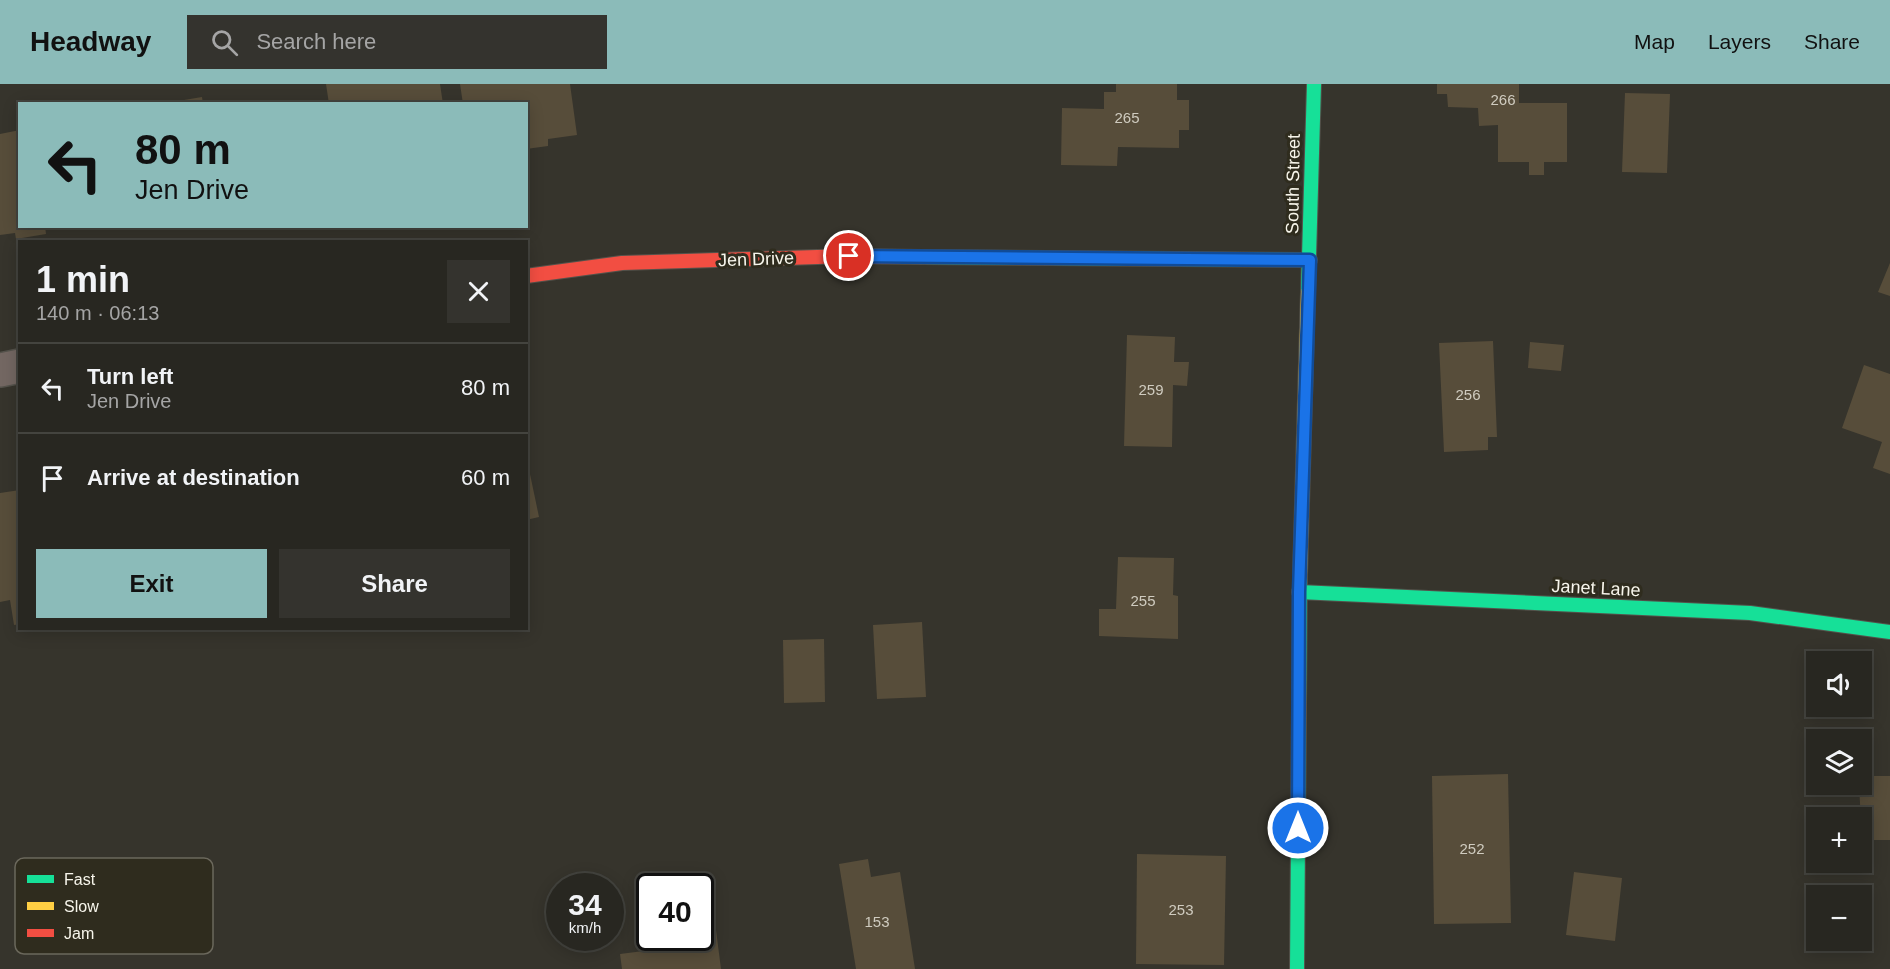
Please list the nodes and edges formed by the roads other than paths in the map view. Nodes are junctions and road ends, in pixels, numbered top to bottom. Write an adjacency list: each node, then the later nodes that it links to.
1 (1314, 84): 2 (street, South Street)
2 (1310, 260): 3 (street, Jen Drive); 6 (street, South Street)
3 (528, 276)
4 (18, 366): 5 (street)
5 (0, 370)
6 (1299, 592): 7 (street, Janet Lane); 8 (street, South Street)
7 (1890, 632)
8 (1297, 969)

